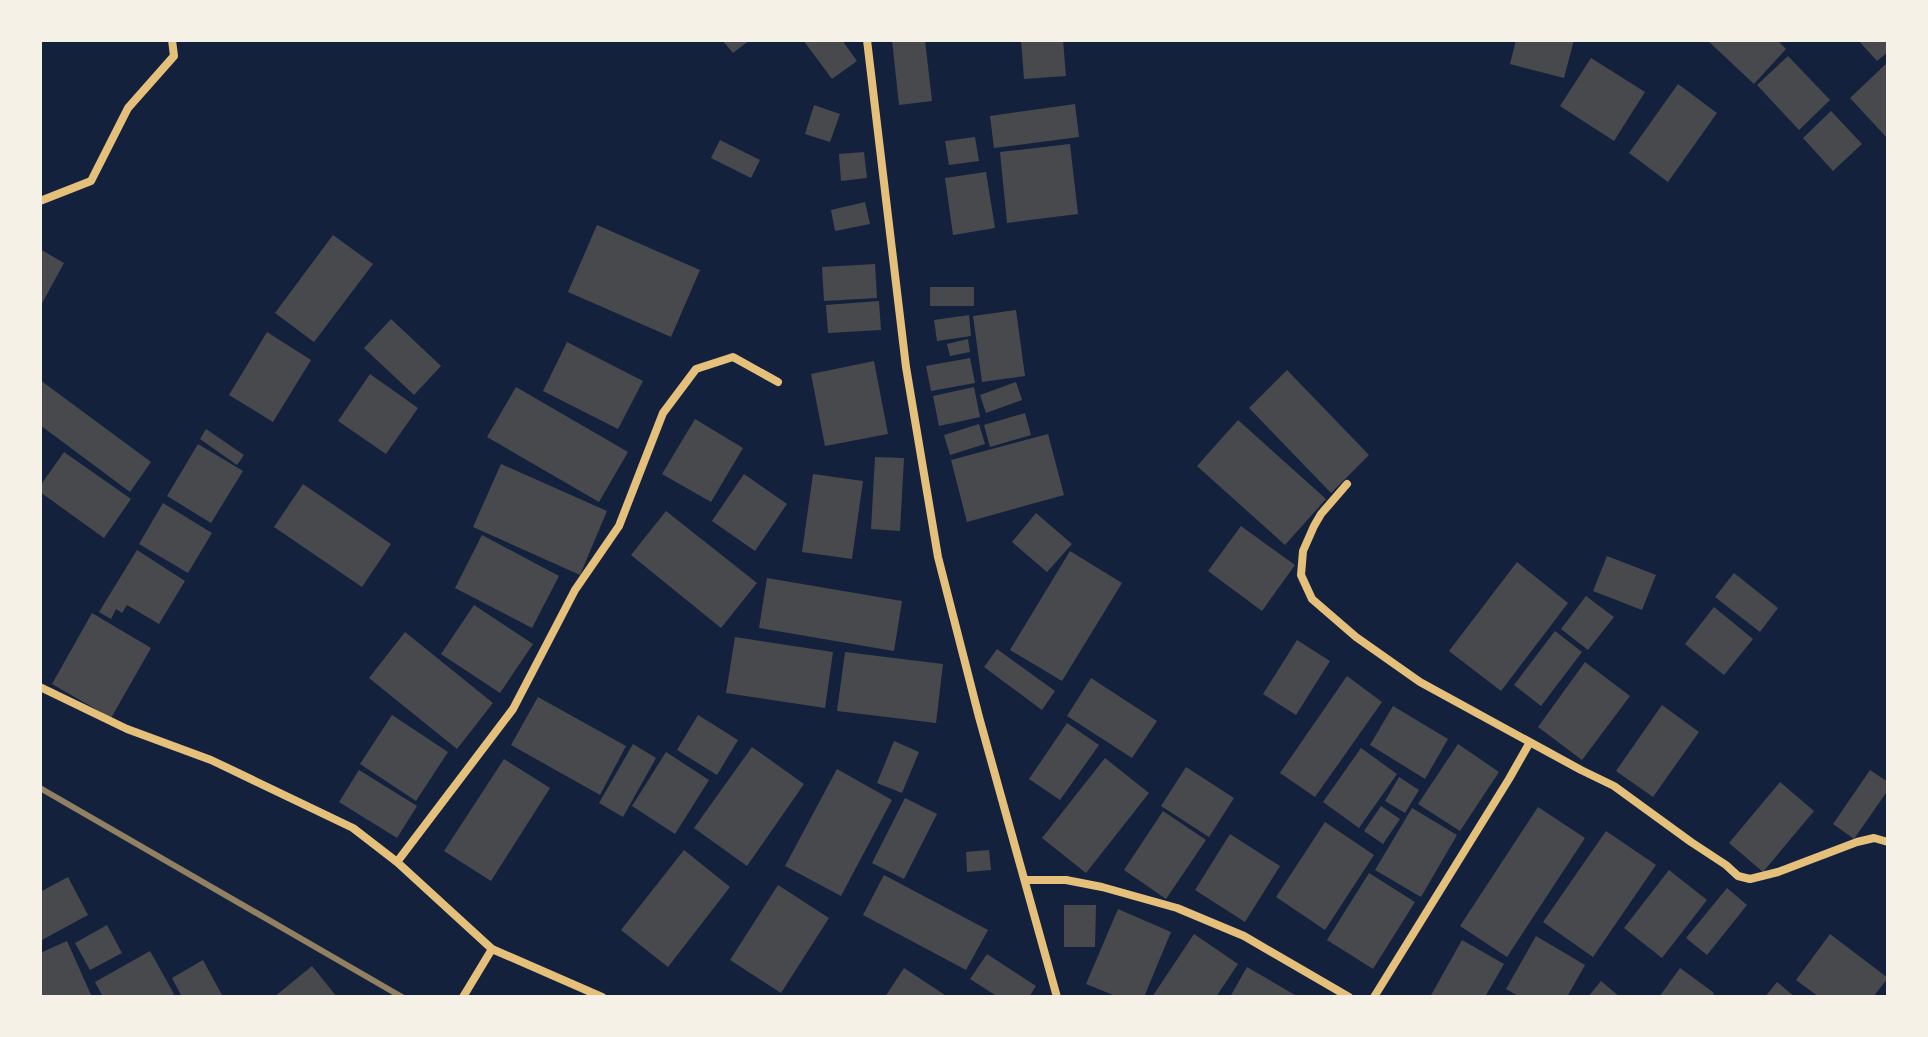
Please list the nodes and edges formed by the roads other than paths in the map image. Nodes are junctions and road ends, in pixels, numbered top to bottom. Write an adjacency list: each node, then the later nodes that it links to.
1 (172, 40): 3 (street)
2 (867, 40): 10 (street)
3 (40, 201)
4 (778, 382): 9 (street)
5 (1347, 484): 7 (street)
6 (40, 687): 9 (street)
7 (1530, 742): 8 (street); 16 (street)
8 (1888, 842)
9 (397, 862): 11 (street)
10 (1025, 880): 14 (street); 15 (street)
11 (492, 949): 12 (street); 13 (street)
12 (463, 997)
13 (602, 997)
14 (1057, 997)
15 (1349, 997)
16 (1374, 997)

